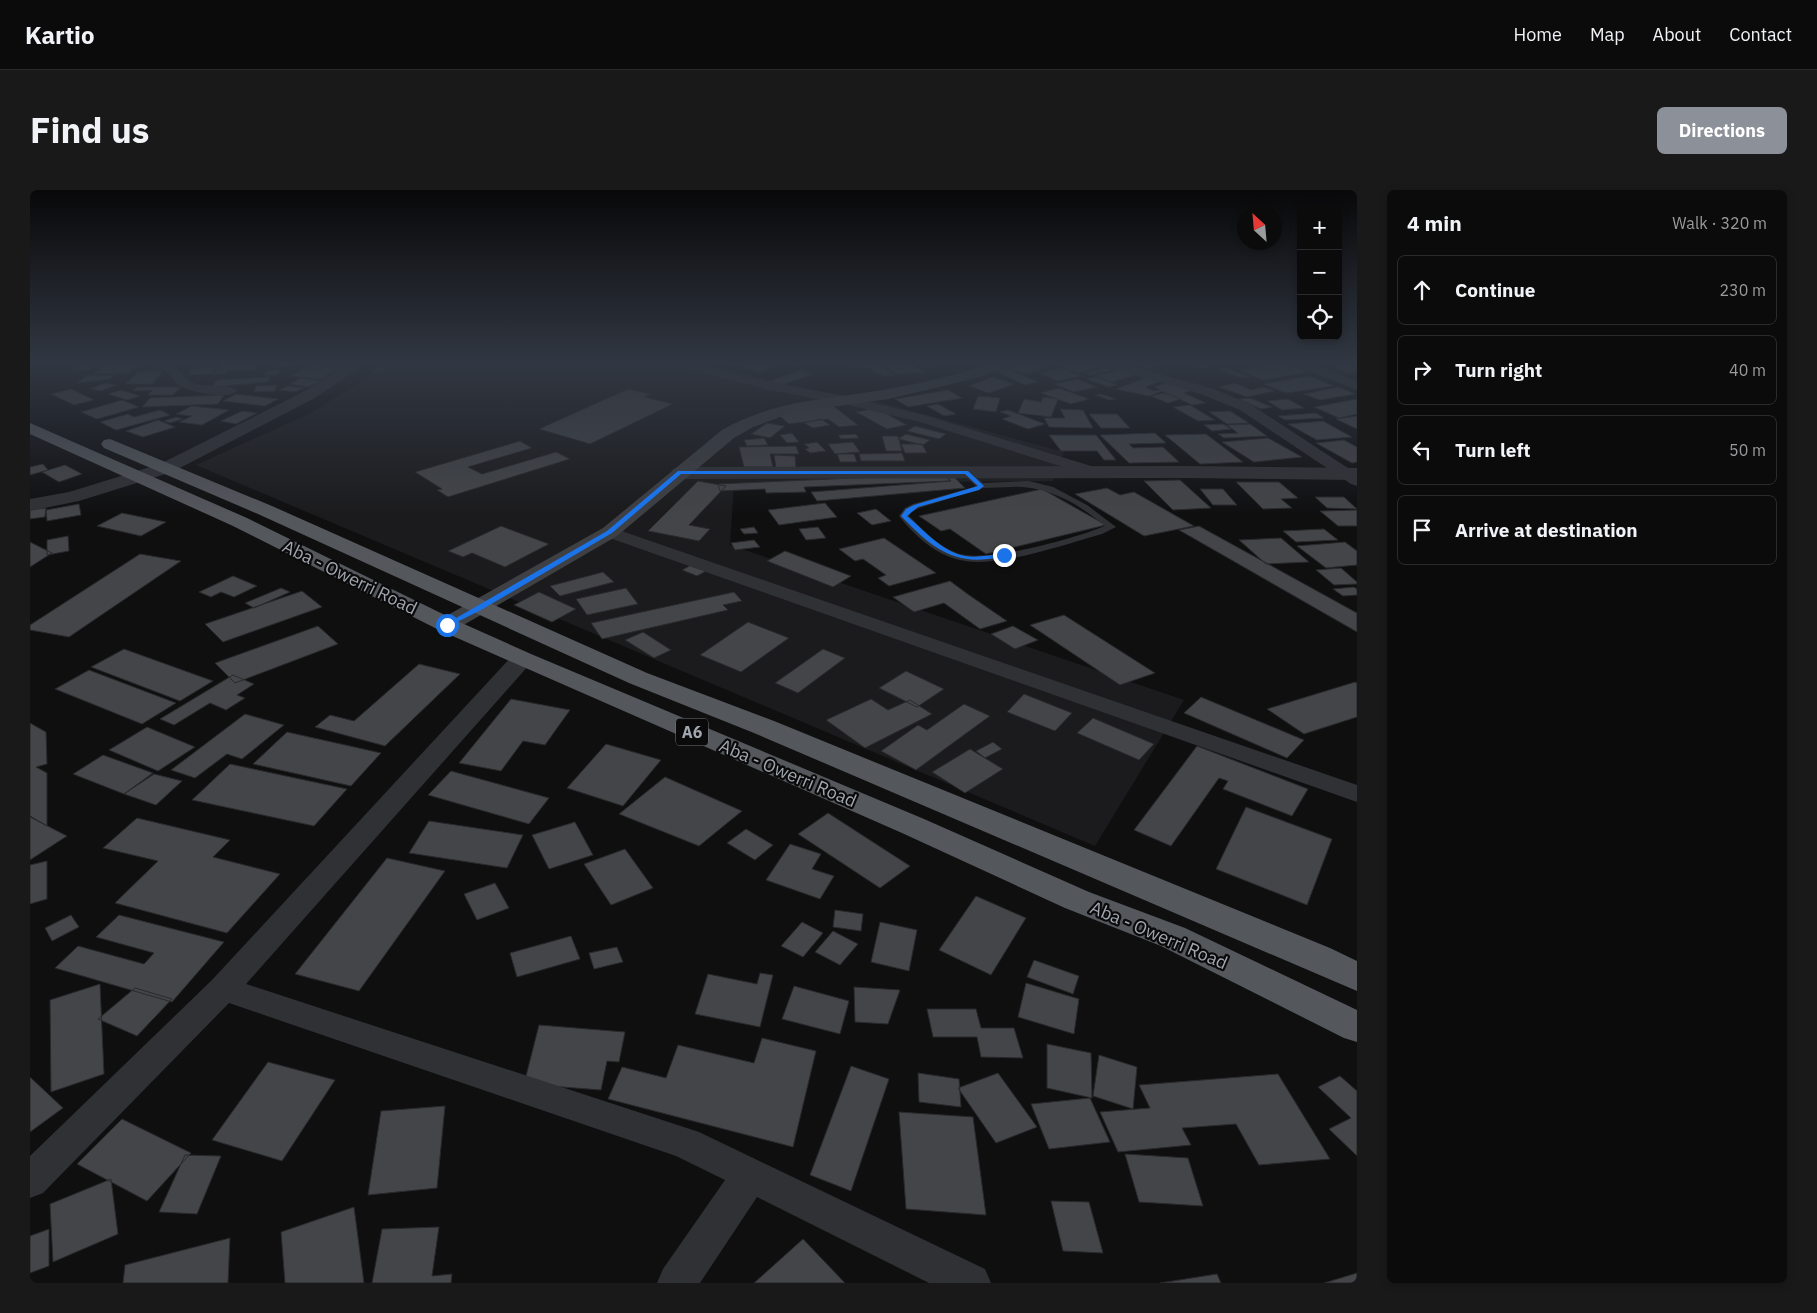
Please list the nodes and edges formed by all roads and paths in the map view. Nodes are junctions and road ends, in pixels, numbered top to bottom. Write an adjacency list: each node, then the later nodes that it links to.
1 (39, 413): 7 (highway, Aba - Owerri Road / A6)
2 (273, 413): 7 (street)
3 (776, 413): 8 (main road)
4 (896, 413): 10 (street)
5 (1254, 413): 12 (street)
6 (30, 428): 11 (highway, Aba - Owerri Road / A6)
7 (166, 468): 11 (street); 16 (highway, Aba - Owerri Road / A6)
8 (680, 473): 9 (street); 15 (main road)
9 (966, 473): 10 (street); 13 (lane)
10 (1098, 473): 12 (street)
11 (139, 477): 14 (street); 17 (highway, Aba - Owerri Road / A6)
12 (1354, 477)
13 (981, 486): 13 (lane)
14 (30, 505)
15 (610, 532): 16 (main road); 19 (street)
16 (479, 608): 17 (main road); 20 (highway, Aba - Owerri Road / A6)
17 (447, 625): 18 (highway, Aba - Owerri Road / A6)
18 (522, 659): 21 (highway, Aba - Owerri Road / A6); 23 (street)
19 (1357, 794)
20 (1092, 864): 21 (highway); 22 (highway, Aba - Owerri Road / A6)
21 (1077, 900): 24 (highway, Aba - Owerri Road / A6)
22 (1357, 977)
23 (223, 989): 25 (street); 26 (street)
24 (1357, 1027)
25 (751, 1174): 27 (street); 28 (street)
26 (30, 1181)
27 (677, 1283)
28 (971, 1283)

